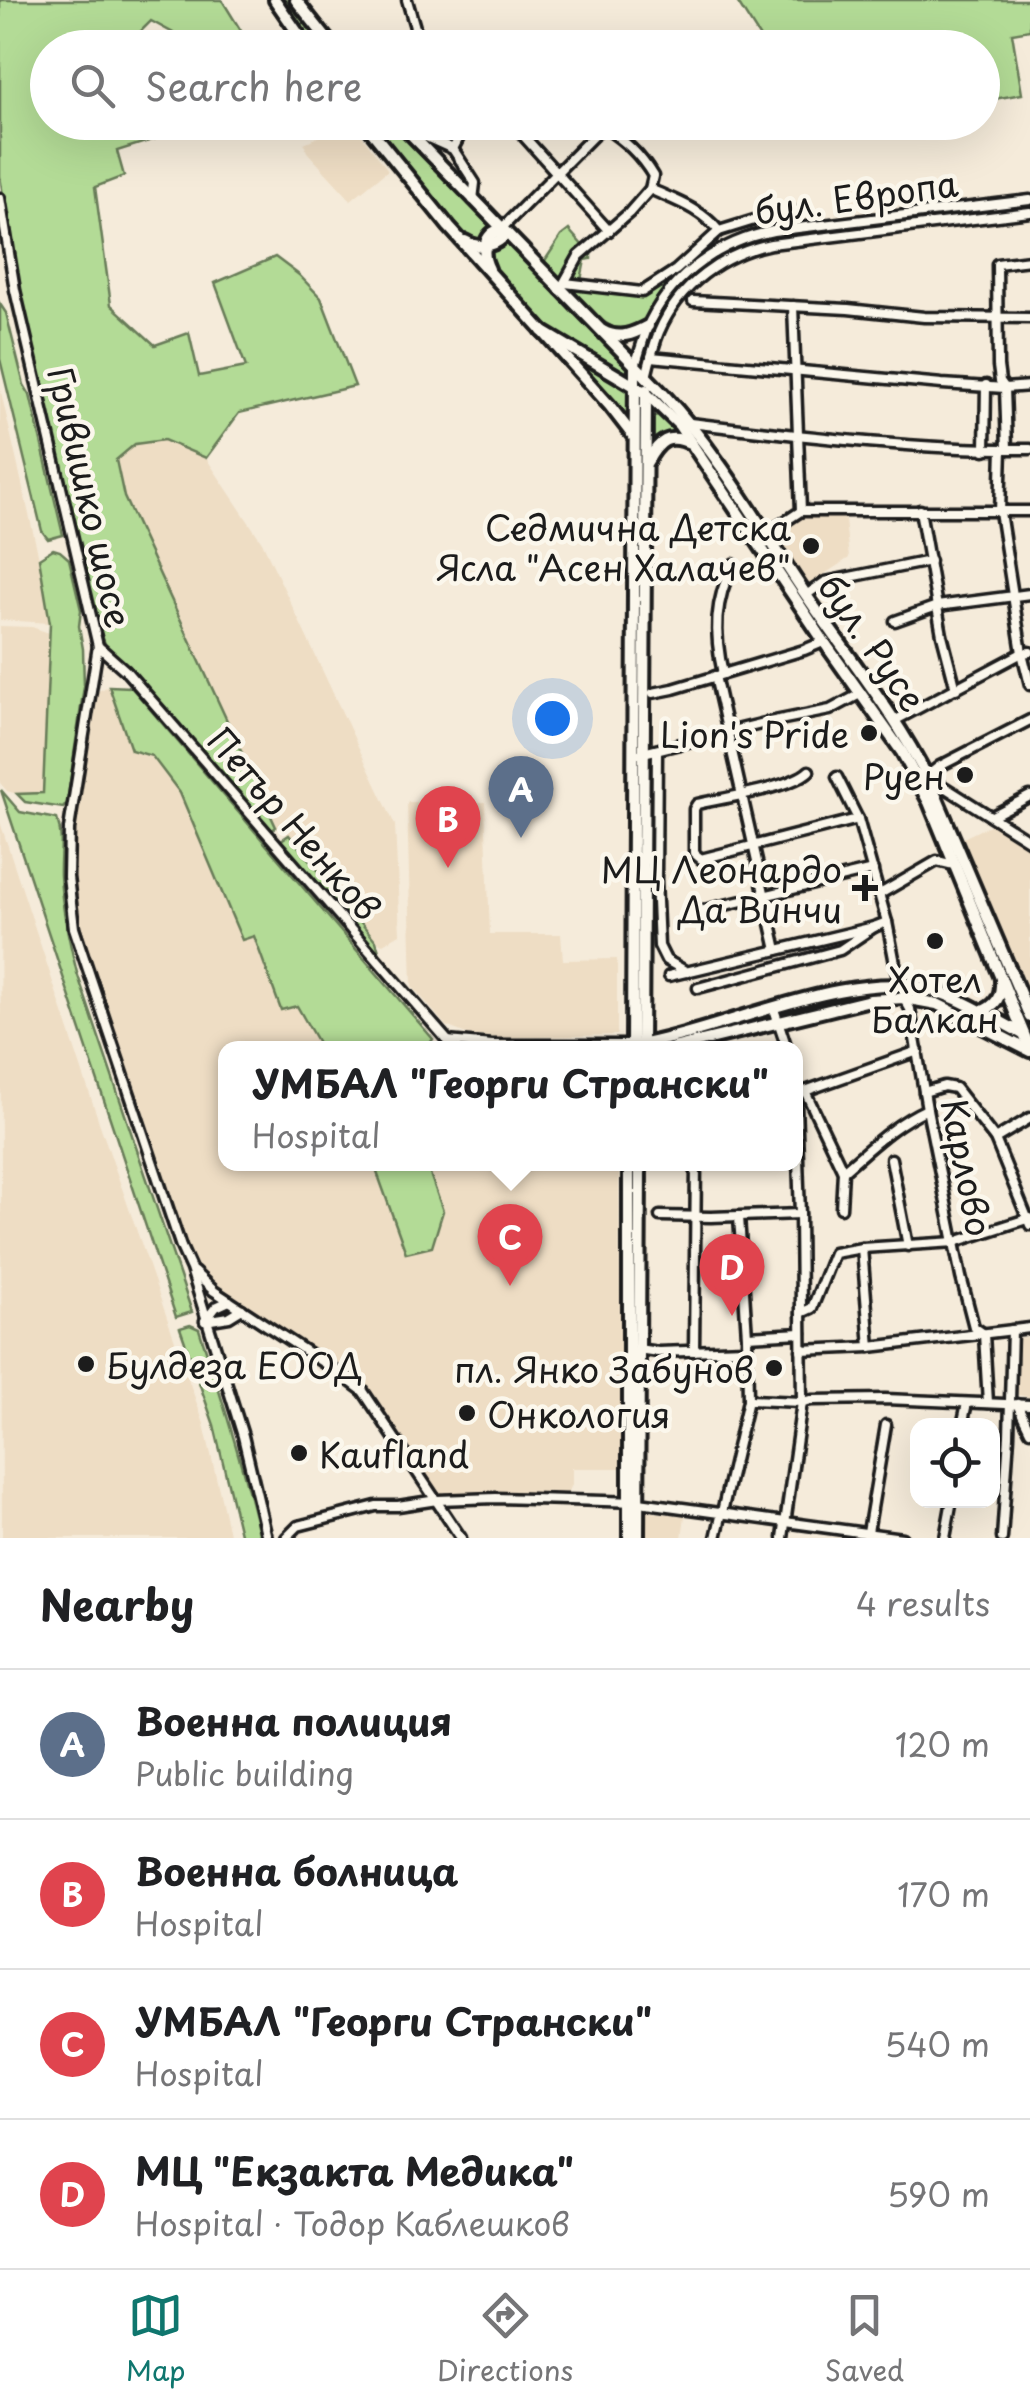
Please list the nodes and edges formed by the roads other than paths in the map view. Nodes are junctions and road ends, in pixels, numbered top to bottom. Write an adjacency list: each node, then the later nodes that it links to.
1 (275, 0): 4 (main road)
2 (296, 0): 5 (main road)
3 (407, 0): 6 (street)
4 (296, 30)
5 (320, 30)
6 (416, 30)
7 (379, 140): 22 (main road, бул. Русе)
8 (416, 140): 18 (main road, бул. Русе)
9 (433, 140): 14 (street)
10 (457, 140): 14 (street)
11 (528, 140): 15 (street)
12 (590, 140): 15 (street)
13 (624, 140): 16 (street)
14 (453, 149): 18 (street)
15 (557, 172): 23 (street); 24 (street)
16 (650, 189): 24 (street); 25 (street)
17 (0, 198): 67 (street, Гривишко шосе)
18 (473, 200): 23 (main road, бул. Русе)
19 (1030, 200): 34 (street, бул. Европа)
20 (790, 209): 25 (street)
21 (1030, 212): 37 (street, бул. Европа)
22 (449, 227): 26 (main road); 28 (main road, бул. Русе)
23 (500, 229): 26 (main road); 29 (main road, бул. Русе)
24 (610, 230): 29 (street)
25 (719, 231): 29 (street)
26 (485, 246): 28 (main road)
27 (1030, 260): 32 (street)
28 (498, 284): 36 (main road, бул. Русе)
29 (562, 287): 35 (main road, бул. Русе)
30 (693, 300): 31 (street)
31 (793, 306): 32 (street); 39 (street)
32 (998, 318): 33 (street); 44 (street)
33 (1030, 318)
34 (648, 326): 35 (main road); 38 (street, бул. Европа)
35 (597, 328): 38 (main road, бул. Русе)
36 (542, 331): 41 (main road, бул. Русе); 48 (main road, бул. Русе)
37 (651, 357): 39 (street); 40 (street, бул. Европа)
38 (635, 366): 40 (main road, бул. Русе); 41 (main road)
39 (797, 372): 42 (street); 47 (street)
40 (646, 377): 45 (main road); 46 (main road, бул. Русе)
41 (634, 385): 45 (main road, бул. Русе); 48 (main road)
42 (986, 385): 44 (street); 52 (street)
43 (1030, 386): 44 (street)
44 (1006, 388): 50 (street)
45 (646, 393): 49 (main road, бул. Русе); 53 (main road)
46 (690, 422): 47 (street); 58 (main road, бул. Русе)
47 (796, 436): 52 (street); 54 (street)
48 (634, 437): 78 (main road)
49 (692, 444): 53 (main road); 66 (main road, бул. Русе)
50 (1004, 449): 51 (street); 52 (street); 57 (street)
51 (1030, 449)
52 (985, 450)
53 (646, 463): 78 (main road)
54 (801, 510): 55 (street); 58 (street)
55 (920, 510): 57 (street); 59 (street)
56 (1030, 511): 57 (street)
57 (1000, 512): 63 (street)
58 (766, 534): 62 (main road, бул. Русе)
59 (930, 561): 62 (street); 64 (street)
60 (732, 564): 69 (street)
61 (1030, 594): 63 (street)
62 (806, 595): 75 (main road, бул. Русе)
63 (1014, 595): 64 (street); 68 (street)
64 (937, 606): 65 (street); 71 (street)
65 (896, 621)
66 (823, 642): 69 (street); 73 (main road, бул. Русе)
67 (98, 646): 111 (street, Петър Ненков); 140 (street, Гривишко шосе)
68 (1026, 653): 70 (street); 71 (street)
69 (719, 675): 72 (street); 76 (street)
70 (1030, 686)
71 (956, 689): 75 (street)
72 (653, 693)
73 (860, 694): 76 (street); 85 (main road, бул. Русе)
74 (1030, 720): 80 (street)
75 (894, 721): 80 (main road, бул. Русе)
76 (728, 734): 77 (street); 83 (street)
77 (657, 750): 78 (street); 86 (street)
78 (638, 754): 89 (main road); 112 (main road)
79 (810, 771): 83 (street)
80 (927, 776): 82 (street); 85 (main road, бул. Русе)
81 (836, 777): 88 (street)
82 (952, 792): 85 (street); 87 (street)
83 (742, 796): 91 (street); 91 (street)
84 (1030, 796): 87 (street)
85 (933, 800): 92 (main road, бул. Русе); 108 (main road, бул. Русе)
86 (656, 806): 89 (street); 100 (street)
87 (992, 816): 90 (street)
88 (858, 819): 91 (street); 93 (street)
89 (643, 824): 113 (main road)
90 (1030, 841)
91 (752, 848): 95 (street)
92 (954, 865): 94 (street); 101 (main road, бул. Русе)
93 (873, 870): 94 (street); 95 (street)
94 (880, 894): 97 (street)
95 (764, 896): 96 (street); 99 (street)
96 (704, 910)
97 (887, 922): 98 (street); 103 (street)
98 (874, 927): 99 (street); 104 (street)
99 (777, 950): 100 (street)
100 (687, 972): 102 (street)
101 (1000, 974): 107 (main road); 110 (main road, бул. Русе)
102 (670, 976)
103 (899, 984): 106 (main road); 107 (main road)
104 (698, 988)
105 (904, 998): 109 (main road); 117 (main road); 118 (street, Карлово)
106 (774, 1009): 109 (street); 114 (main road)
107 (980, 1012): 110 (main road)
108 (1030, 1017)
109 (778, 1022): 115 (main road); 116 (street)
110 (1027, 1036): 117 (main road, бул. Русе)
111 (446, 1041)
112 (637, 1041)
113 (637, 1041)
114 (659, 1041)
115 (701, 1041)
116 (785, 1041)
117 (1030, 1050)
118 (918, 1052): 119 (street); 120 (street, Карлово)
119 (803, 1089)
120 (924, 1092): 122 (street, Карлово); 124 (street)
121 (803, 1094): 130 (street)
122 (927, 1110): 130 (street); 137 (street, Карлово)
123 (1030, 1118): 124 (street)
124 (994, 1138): 136 (street)
125 (891, 1159): 138 (street)
126 (629, 1171): 151 (main road)
127 (640, 1171): 151 (main road)
128 (696, 1171): 134 (street)
129 (798, 1171): 132 (street)
130 (843, 1171): 131 (street)
131 (840, 1208)
132 (800, 1214): 135 (street); 143 (street)
133 (660, 1216): 134 (street)
134 (695, 1217): 135 (street); 154 (street)
135 (739, 1217): 149 (street)
136 (1029, 1220): 137 (street)
137 (955, 1242): 138 (street); 148 (street, Карлово)
138 (908, 1246): 139 (street)
139 (862, 1248): 143 (street); 150 (street)
140 (191, 1269): 141 (street); 144 (street, Гривишко шосе)
141 (229, 1301): 142 (street); 144 (street)
142 (242, 1309): 144 (street); 164 (street)
143 (801, 1314): 147 (street)
144 (206, 1321): 170 (street, Гривишко шосе)
145 (1030, 1328): 146 (street)
146 (1012, 1330): 148 (street); 159 (street)
147 (802, 1333): 149 (street); 153 (street)
148 (984, 1334): 150 (street); 158 (street, Карлово)
149 (746, 1336): 152 (street)
150 (870, 1347): 153 (street)
151 (634, 1349): 154 (street); 165 (main road)
152 (746, 1349): 154 (street); 155 (street)
153 (802, 1350): 156 (street)
154 (694, 1351)
155 (748, 1400): 156 (street); 167 (street)
156 (802, 1402): 157 (street); 168 (street)
157 (967, 1404): 158 (street); 161 (street)
158 (988, 1404): 159 (street)
159 (1013, 1404): 160 (street); 163 (street); 179 (street)
160 (1030, 1405)
161 (964, 1418)
162 (886, 1425): 169 (street)
163 (1030, 1431)
164 (436, 1500): 165 (street); 171 (street); 172 (street)
165 (634, 1502): 167 (street); 173 (main road); 174 (main road)
166 (951, 1508): 178 (street)
167 (721, 1515): 168 (street); 175 (street)
168 (786, 1523): 169 (street); 176 (street)
169 (867, 1535): 177 (street)
170 (267, 1538)
171 (286, 1538)
172 (461, 1538)
173 (629, 1538)
174 (638, 1538)
175 (716, 1538)
176 (783, 1538)
177 (902, 1538)
178 (945, 1538)
179 (1002, 1538)

